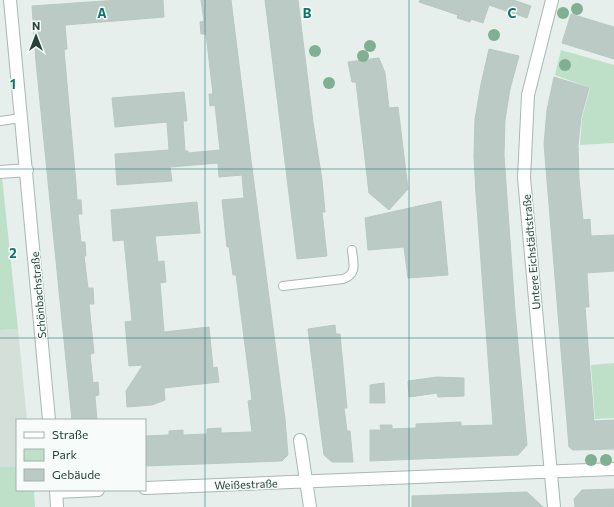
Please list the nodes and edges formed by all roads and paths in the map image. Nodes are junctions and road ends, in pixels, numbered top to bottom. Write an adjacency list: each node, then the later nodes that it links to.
1 (10, 0): 3 (street, Schönbachstraße)
2 (552, 0): 12 (street, Untere Eichstädtstraße)
3 (21, 118): 4 (lane); 5 (street, Schönbachstraße)
4 (0, 120)
5 (27, 170): 6 (street); 9 (street, Schönbachstraße)
6 (0, 172)
7 (352, 250): 8 (lane)
8 (283, 286)
9 (49, 419)
10 (300, 440): 13 (street)
11 (614, 470): 12 (street, Weißestraße)
12 (551, 471): 13 (street, Weißestraße); 18 (street, Untere Eichstädtstraße)
13 (306, 481): 14 (street, Weißestraße); 17 (street)
14 (146, 488)
15 (56, 491): 16 (street)
16 (57, 507)
17 (310, 507)
18 (554, 507)

